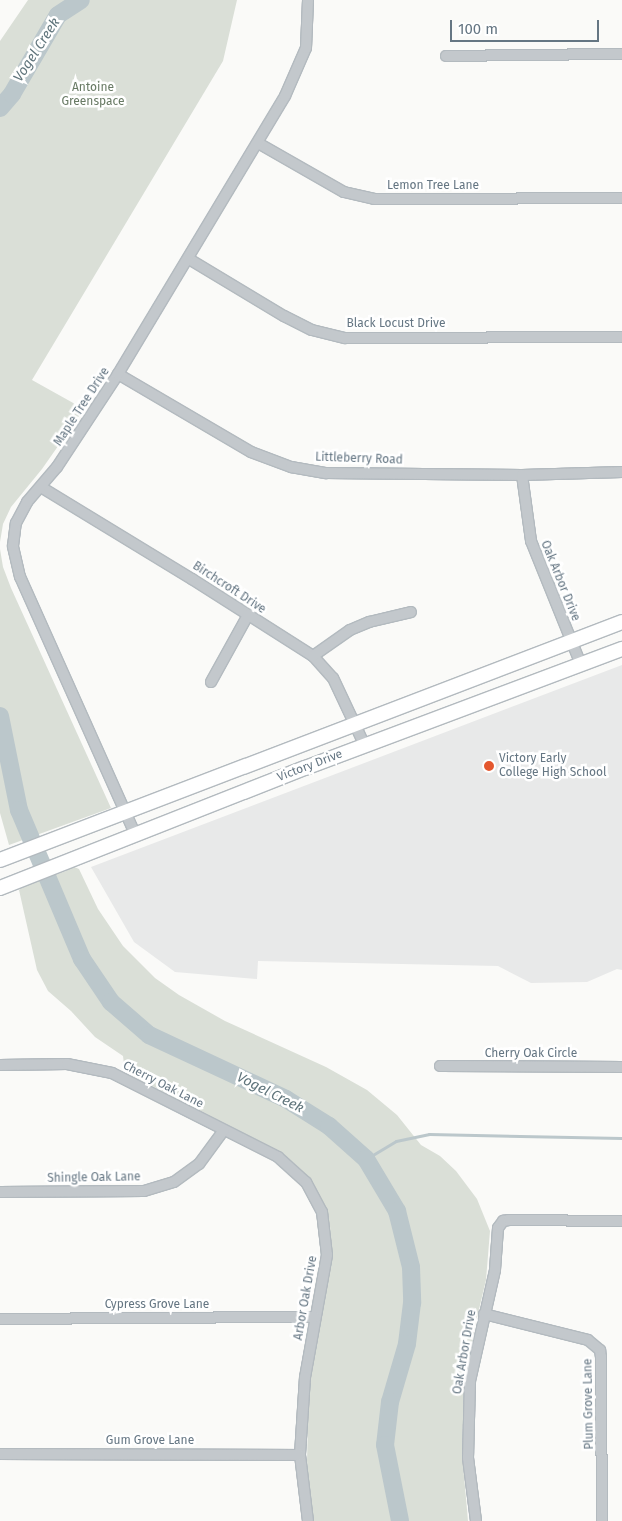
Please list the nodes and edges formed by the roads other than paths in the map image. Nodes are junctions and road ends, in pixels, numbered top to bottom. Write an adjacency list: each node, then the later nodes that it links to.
1 (308, 0): 4 (street, Maple Tree Drive)
2 (622, 54): 3 (street)
3 (446, 56)
4 (258, 143): 5 (street, Lemon Tree Lane); 6 (street, Maple Tree Drive)
5 (622, 198)
6 (189, 259): 7 (street, Black Locust Drive); 8 (street, Maple Tree Drive)
7 (622, 337)
8 (118, 374): 10 (street, Littleberry Road); 11 (street, Maple Tree Drive)
9 (622, 472): 10 (street, Littleberry Road)
10 (522, 475): 15 (street, Oak Arbor Drive)
11 (41, 486): 13 (street, Birchcroft Drive); 22 (street, Maple Tree Drive)
12 (411, 612): 17 (street)
13 (248, 615): 17 (street, Birchcroft Drive); 19 (street)
14 (622, 622): 15 (main road, Victory Drive)
15 (571, 642): 18 (street, Oak Arbor Drive); 20 (main road, Victory Drive)
16 (622, 649): 18 (main road, Victory Drive)
17 (313, 656): 20 (street, Birchcroft Drive)
18 (581, 665): 21 (main road, Victory Drive)
19 (212, 682)
20 (354, 723): 21 (street, Birchcroft Drive); 22 (main road, Victory Drive)
21 (365, 746): 23 (main road, Victory Drive)
22 (126, 811): 23 (street, Maple Tree Drive); 24 (main road, Victory Drive)
23 (136, 836): 25 (main road, Victory Drive)
24 (0, 860)
25 (0, 888)
26 (0, 1065): 29 (street, Cherry Oak Lane)
27 (440, 1066): 28 (street, Cherry Oak Circle)
28 (622, 1067)
29 (224, 1130): 30 (street, Shingle Oak Lane); 33 (street, Arbor Oak Drive)
30 (0, 1192)
31 (622, 1221): 32 (street, Oak Arbor Drive)
32 (484, 1314): 38 (street, Oak Arbor Drive); 39 (street, Plum Grove Lane)
33 (315, 1317): 34 (street, Cypress Grove Lane); 36 (street, Arbor Oak Drive)
34 (0, 1319)
35 (0, 1454): 36 (street, Gum Grove Lane)
36 (300, 1455): 37 (street, Arbor Oak Drive)
37 (308, 1521)
38 (476, 1521)
39 (602, 1521)

